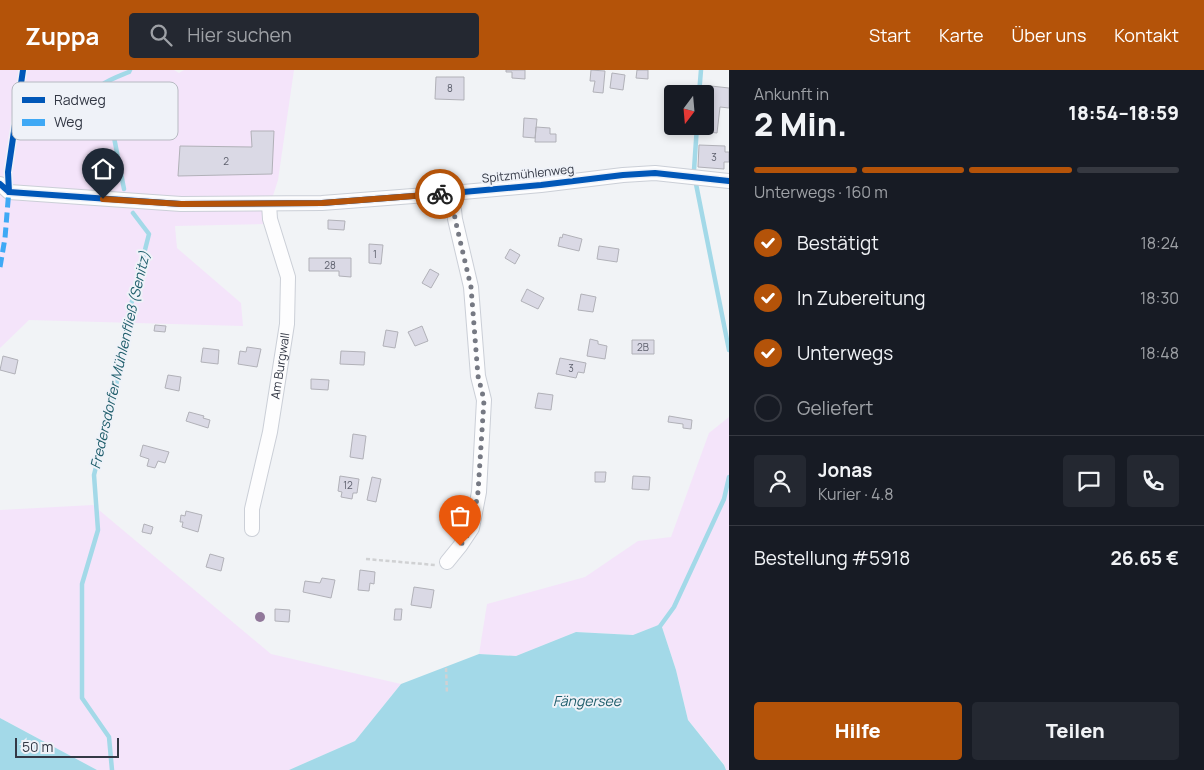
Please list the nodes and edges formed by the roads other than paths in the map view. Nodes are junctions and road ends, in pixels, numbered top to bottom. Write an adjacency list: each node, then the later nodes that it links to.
1 (729, 181): 3 (street, Spitzmühlenweg)
2 (0, 184): 4 (street, Spitzmühlenweg)
3 (452, 193): 4 (street, Spitzmühlenweg); 6 (street)
4 (269, 204): 5 (street, Am Burgwall)
5 (252, 529)
6 (446, 562)

